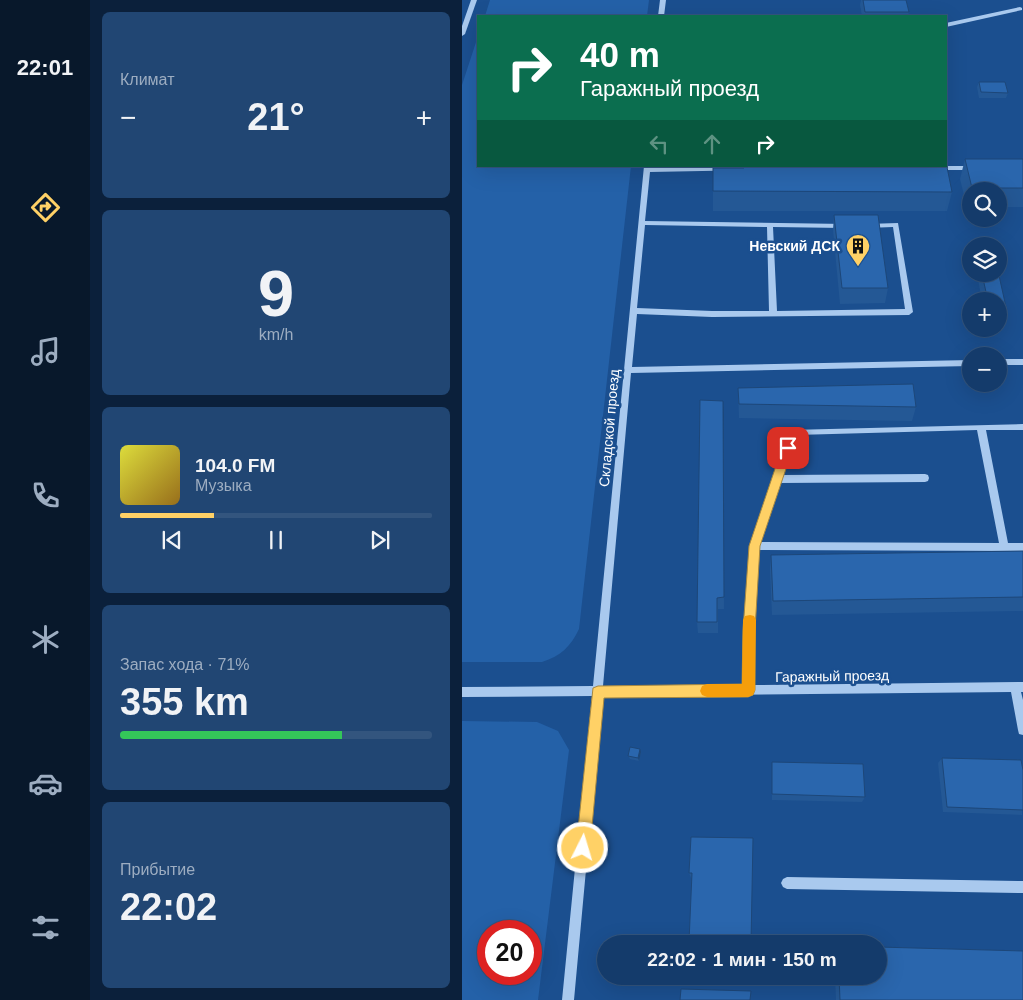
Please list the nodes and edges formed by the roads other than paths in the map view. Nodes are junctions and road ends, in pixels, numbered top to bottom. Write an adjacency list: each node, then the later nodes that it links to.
1 (474, 0): 7 (street)
2 (663, 0): 5 (street)
3 (1016, 0): 4 (street)
4 (1021, 9): 6 (street)
5 (661, 15)
6 (947, 25)
7 (462, 34)
8 (647, 168): 9 (street); 12 (street, Складской проезд)
9 (758, 168)
10 (925, 168): 11 (street)
11 (984, 168)
12 (642, 223): 13 (street); 14 (street, Складской проезд)
13 (770, 226): 15 (street); 15 (street)
14 (634, 311): 15 (street); 19 (street, Складской проезд)
15 (773, 312)
16 (1007, 362): 17 (street)
17 (1022, 362)
18 (962, 363): 19 (street)
19 (628, 370): 30 (street, Складской проезд)
20 (981, 427): 21 (street); 23 (street); 26 (street)
21 (1022, 427)
22 (925, 478): 23 (street)
23 (777, 479): 24 (street)
24 (754, 546): 26 (street); 28 (street)
25 (1022, 547): 26 (street)
26 (1004, 548)
27 (1019, 687): 28 (street, Гаражный проезд); 31 (street)
28 (748, 690): 30 (street, Гаражный проезд)
29 (462, 692): 30 (street, Гаражный проезд)
30 (598, 692): 34 (street, Складской проезд)
31 (1022, 730)
32 (788, 883): 33 (street)
33 (1022, 887)
34 (568, 1000)

